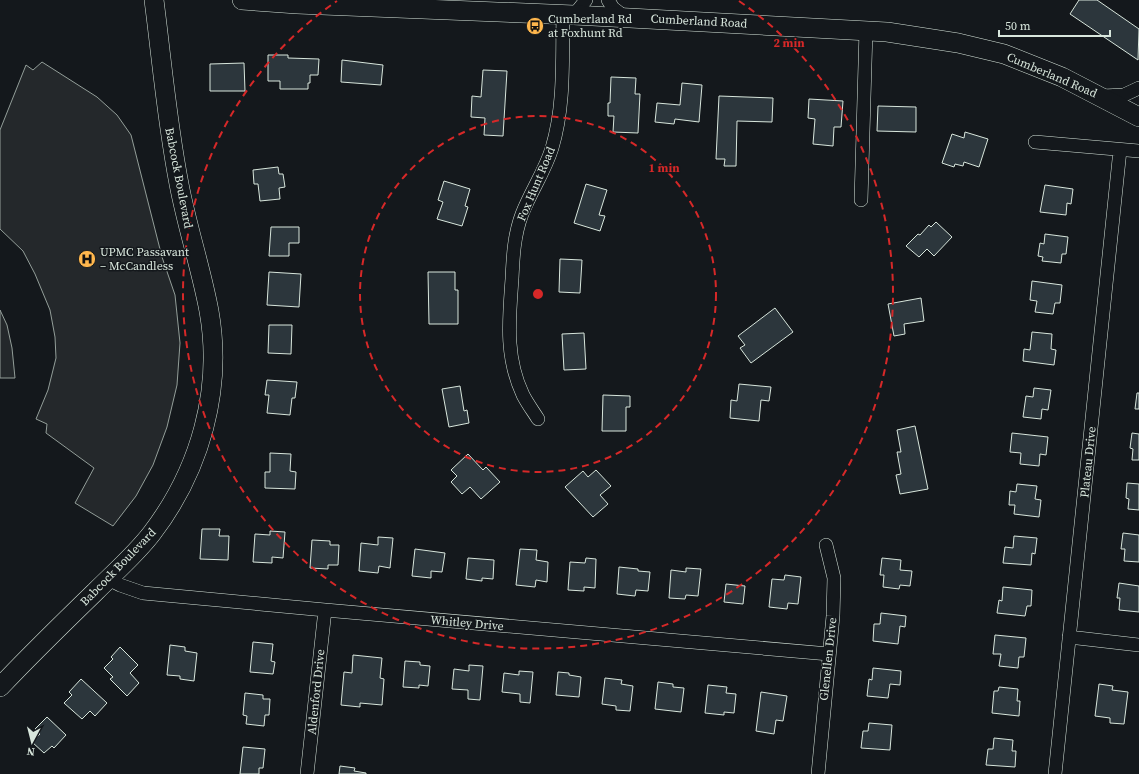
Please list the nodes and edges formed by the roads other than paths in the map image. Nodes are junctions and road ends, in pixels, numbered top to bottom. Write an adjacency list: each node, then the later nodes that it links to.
1 (154, 0): 17 (main road, Babcock Boulevard)
2 (242, 0): 5 (main road, Cumberland Road)
3 (586, 0): 5 (street)
4 (608, 0): 6 (street)
5 (569, 15): 6 (main road, Cumberland Road); 15 (street, Fox Hunt Road)
6 (626, 18): 7 (main road, Cumberland Road)
7 (866, 30): 9 (main road, Cumberland Road); 14 (street)
8 (1139, 88): 9 (street)
9 (1100, 96): 10 (main road, Cumberland Road)
10 (1139, 117)
11 (1035, 142): 12 (street)
12 (1120, 150): 13 (street); 19 (street, Plateau Drive)
13 (1139, 152)
14 (861, 200)
15 (538, 419)
16 (826, 545): 21 (street, Glenellen Drive)
17 (108, 579): 18 (street, Whitley Drive); 22 (main road, Babcock Boulevard)
18 (325, 610): 21 (street, Whitley Drive); 23 (street, Aldenford Drive)
19 (1070, 637): 20 (street); 25 (street, Plateau Drive)
20 (1139, 645)
21 (829, 654): 24 (street, Glenellen Drive)
22 (0, 686)
23 (307, 774)
24 (818, 774)
25 (1055, 774)

